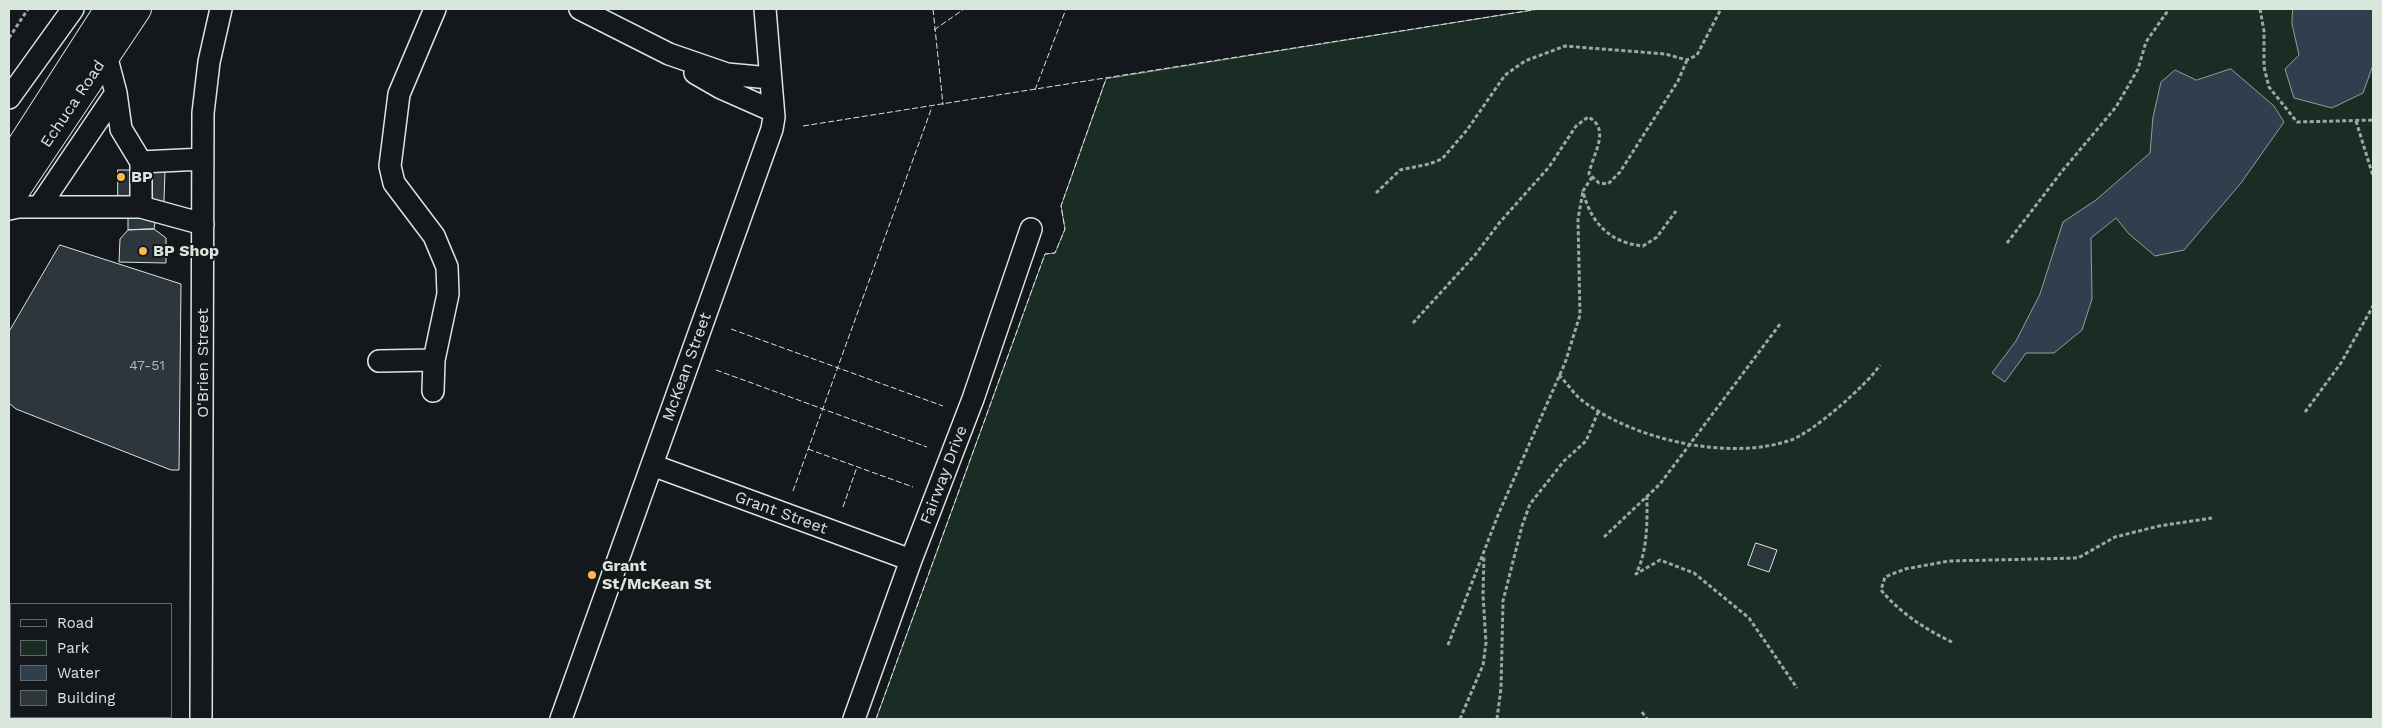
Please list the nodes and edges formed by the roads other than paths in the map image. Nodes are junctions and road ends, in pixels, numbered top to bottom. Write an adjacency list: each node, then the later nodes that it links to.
1 (73, 9): 13 (street)
2 (110, 9): 10 (main road, Echuca Road)
3 (137, 9): 9 (main road, Echuca Road)
4 (221, 9): 15 (street, O'Brien Street)
5 (435, 9): 24 (street)
6 (580, 9): 8 (street)
7 (765, 9): 11 (street, McKean Street)
8 (669, 54): 11 (street); 14 (street)
9 (106, 55): 10 (main road); 12 (street); 18 (main road, Echuca Road)
10 (73, 66): 17 (main road, Echuca Road)
11 (770, 78): 14 (street, McKean Street)
12 (116, 93): 16 (street); 19 (street)
13 (9, 98)
14 (773, 111): 27 (street, McKean Street)
15 (203, 160): 16 (street); 22 (street, O'Brien Street)
16 (141, 162): 20 (street)
17 (9, 165)
18 (9, 200)
19 (39, 207): 20 (street); 21 (street)
20 (141, 207): 22 (street)
21 (9, 209)
22 (203, 224): 29 (street, O'Brien Street)
23 (1031, 229): 28 (street, Fairway Drive)
24 (434, 360): 25 (street); 26 (street)
25 (379, 361)
26 (433, 391)
27 (652, 465): 28 (street, Grant Street); 30 (street, McKean Street)
28 (911, 560): 31 (street, Fairway Drive)
29 (201, 719)
30 (561, 719)
31 (854, 719)

